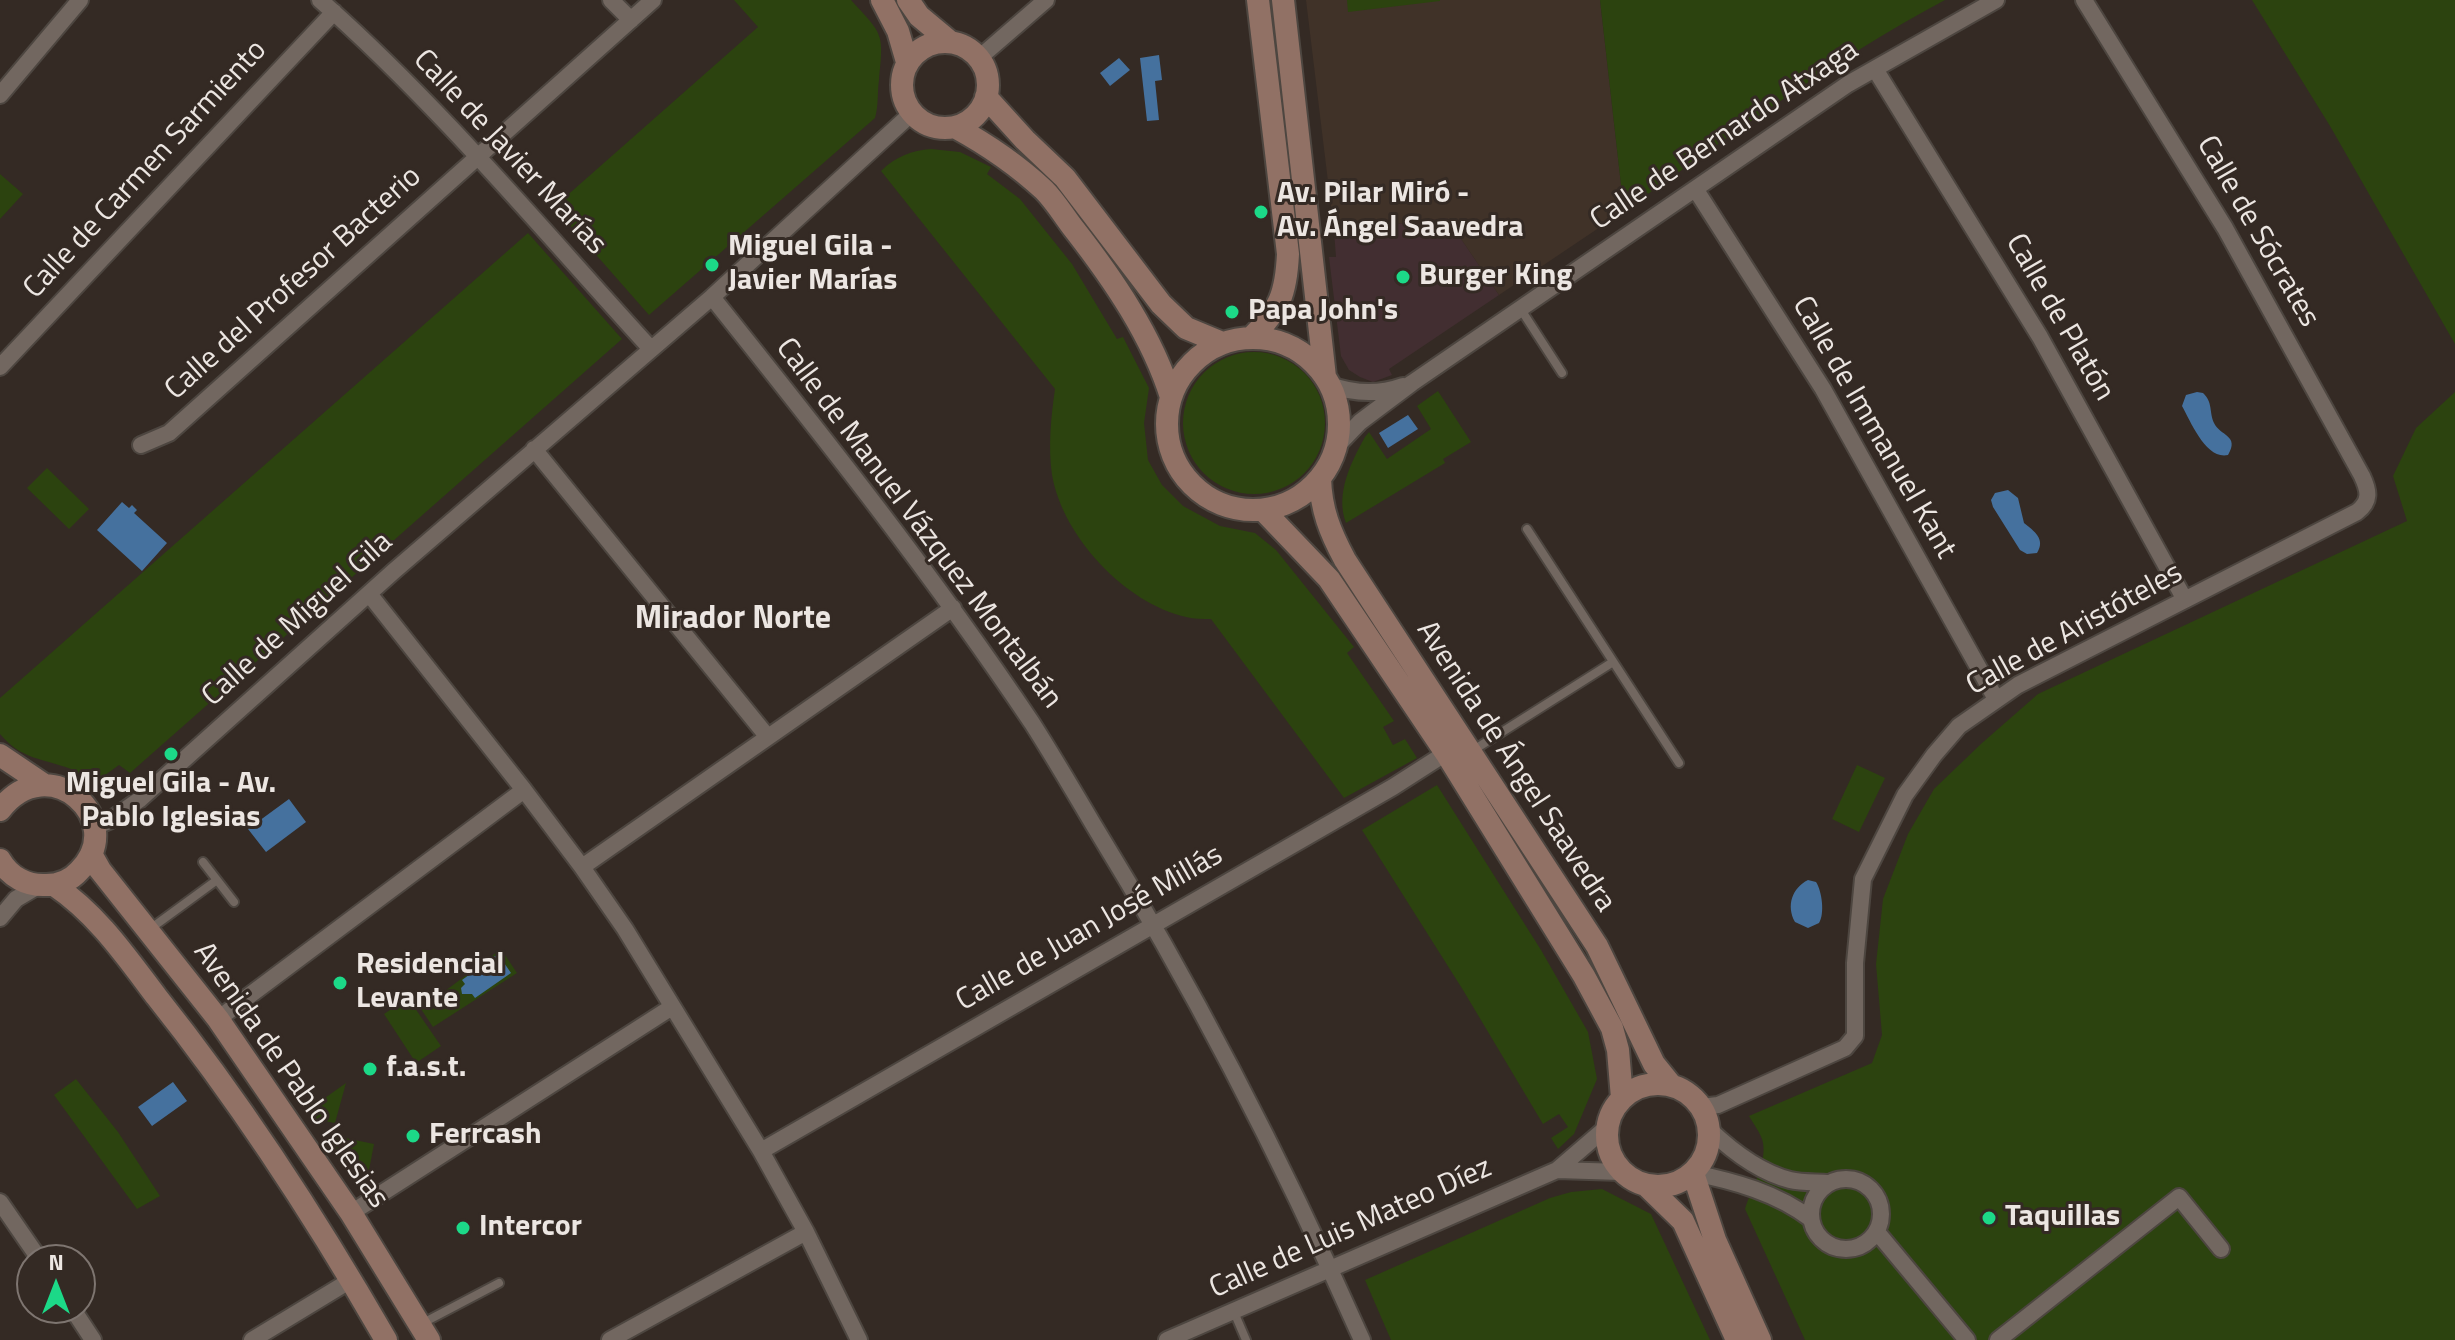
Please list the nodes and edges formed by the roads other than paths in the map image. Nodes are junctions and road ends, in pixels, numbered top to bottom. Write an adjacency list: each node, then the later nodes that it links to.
1 (80, 0): 18 (street)
2 (320, 0): 12 (street, Calle de Javier Marías)
3 (611, 0): 13 (street)
4 (653, 0): 13 (street, Calle del Profesor Bacterio)
5 (882, 0): 16 (street)
6 (908, 0): 14 (street)
7 (1046, 0): 15 (street)
8 (1258, 0): 26 (street)
9 (1283, 0): 31 (street)
10 (1996, 0): 17 (street, Calle de Bernardo Atxaga)
11 (2084, 0): 38 (street, Calle de Sócrates)
12 (334, 12): 22 (street, Calle de Javier Marías); 29 (street, Calle de Carmen Sarmiento)
13 (631, 20): 22 (street, Calle del Profesor Bacterio)
14 (949, 41): 15 (street); 16 (street)
15 (979, 58): 19 (street)
16 (907, 62): 20 (street)
17 (1875, 69): 23 (street, Calle de Bernardo Atxaga); 42 (street, Calle de Platón)
18 (0, 95)
19 (986, 97): 21 (street); 27 (street)
20 (912, 113): 21 (street); 24 (street, Calle de Miguel Gila)
21 (955, 127): 33 (street)
22 (478, 157): 28 (street, Calle de Javier Marías); 34 (street, Calle del Profesor Bacterio)
23 (1696, 190): 25 (street, Calle de Bernardo Atxaga); 45 (street, Calle de Immanuel Kant)
24 (712, 297): 28 (street, Calle de Miguel Gila); 43 (street, Calle de Manuel Vázquez Montalbán)
25 (1520, 308): 30 (lane); 32 (street, Calle de Bernardo Atxaga)
26 (1251, 338): 27 (street); 31 (street)
27 (1222, 343): 33 (street)
28 (651, 349): 36 (street, Calle de Miguel Gila)
29 (1, 365)
30 (1562, 373)
31 (1327, 381): 32 (street, Calle de Bernardo Atxaga); 35 (street)
32 (1412, 383): 35 (street, Calle de Bernardo Atxaga)
33 (1171, 397): 39 (street)
34 (141, 445)
35 (1335, 448): 37 (street)
36 (534, 449): 41 (street, Calle de Miguel Gila); 46 (street)
37 (1320, 478): 39 (street); 47 (street, Avenida de Ángel Saavedra)
38 (2368, 499): 42 (street, Calle de Aristóteles)
39 (1263, 510): 48 (street, Avenida de Ángel Saavedra)
40 (1527, 529): 44 (lane)
41 (370, 595): 52 (street); 54 (street, Calle de Miguel Gila)
42 (2185, 600): 45 (street, Calle de Aristóteles)
43 (953, 608): 46 (street); 63 (street, Calle de Manuel Vázquez Montalbán)
44 (1613, 662): 47 (lane); 50 (lane)
45 (1996, 699): 69 (street, Calle de Aristóteles)
46 (767, 736): 58 (street)
47 (1470, 752): 67 (street, Avenida de Ángel Saavedra)
48 (1446, 753): 63 (street, Calle de Juan José Millás); 68 (street, Avenida de Ángel Saavedra)
49 (0, 755): 51 (street)
50 (1679, 763)
51 (43, 784): 53 (street); 54 (street)
52 (524, 790): 58 (street); 66 (street)
53 (0, 810)
54 (94, 827): 55 (street)
55 (91, 854): 60 (street); 64 (street, Avenida de Pablo Iglesias)
56 (0, 860): 60 (street, Avenida de Pablo Iglesias)
57 (203, 862): 59 (lane)
58 (582, 867): 65 (street)
59 (217, 880): 61 (lane); 64 (lane)
60 (46, 885): 62 (street); 87 (street, Avenida de Pablo Iglesias)
61 (234, 902)
62 (0, 918)
63 (1154, 924): 72 (street, Calle de Juan José Millás); 86 (street, Calle de Manuel Vázquez Montalbán)
64 (150, 929): 66 (street, Avenida de Pablo Iglesias)
65 (672, 1007): 72 (street); 79 (street)
66 (218, 1019): 79 (street, Avenida de Pablo Iglesias)
67 (1671, 1085): 68 (street); 69 (street)
68 (1622, 1098): 70 (street)
69 (1701, 1107): 71 (street)
70 (1607, 1127): 73 (street, Calle de Luis Mateo Díez); 74 (street)
71 (1710, 1130): 75 (street); 76 (street)
72 (761, 1151): 82 (street)
73 (1557, 1170): 74 (street, Calle de Luis Mateo Díez); 86 (street, Calle de Luis Mateo Díez)
74 (1621, 1172): 77 (street)
75 (1693, 1173): 77 (street); 80 (street); 99 (street)
76 (1829, 1183): 80 (street); 83 (street)
77 (1646, 1185): 98 (street)
78 (0, 1202): 81 (street)
79 (351, 1213): 90 (street, Avenida de Pablo Iglesias)
80 (1811, 1219): 83 (street)
81 (5, 1220): 84 (street)
82 (806, 1232): 93 (street); 94 (street)
83 (1877, 1232): 100 (street)
84 (26, 1244)
85 (2221, 1249): 101 (street)
86 (1330, 1268): 89 (street, Calle de Luis Mateo Díez); 97 (street, Calle de Manuel Vázquez Montalbán)
87 (351, 1280): 91 (street); 92 (street, Avenida de Pablo Iglesias)
88 (499, 1283): 90 (lane)
89 (1233, 1311): 95 (street, Calle de Luis Mateo Díez); 96 (lane)
90 (425, 1332)
91 (252, 1340)
92 (386, 1340)
93 (610, 1340)
94 (859, 1340)
95 (1167, 1340)
96 (1246, 1340)
97 (1362, 1340)
98 (1737, 1340)
99 (1760, 1340)
100 (1967, 1340)
101 (1998, 1340)

